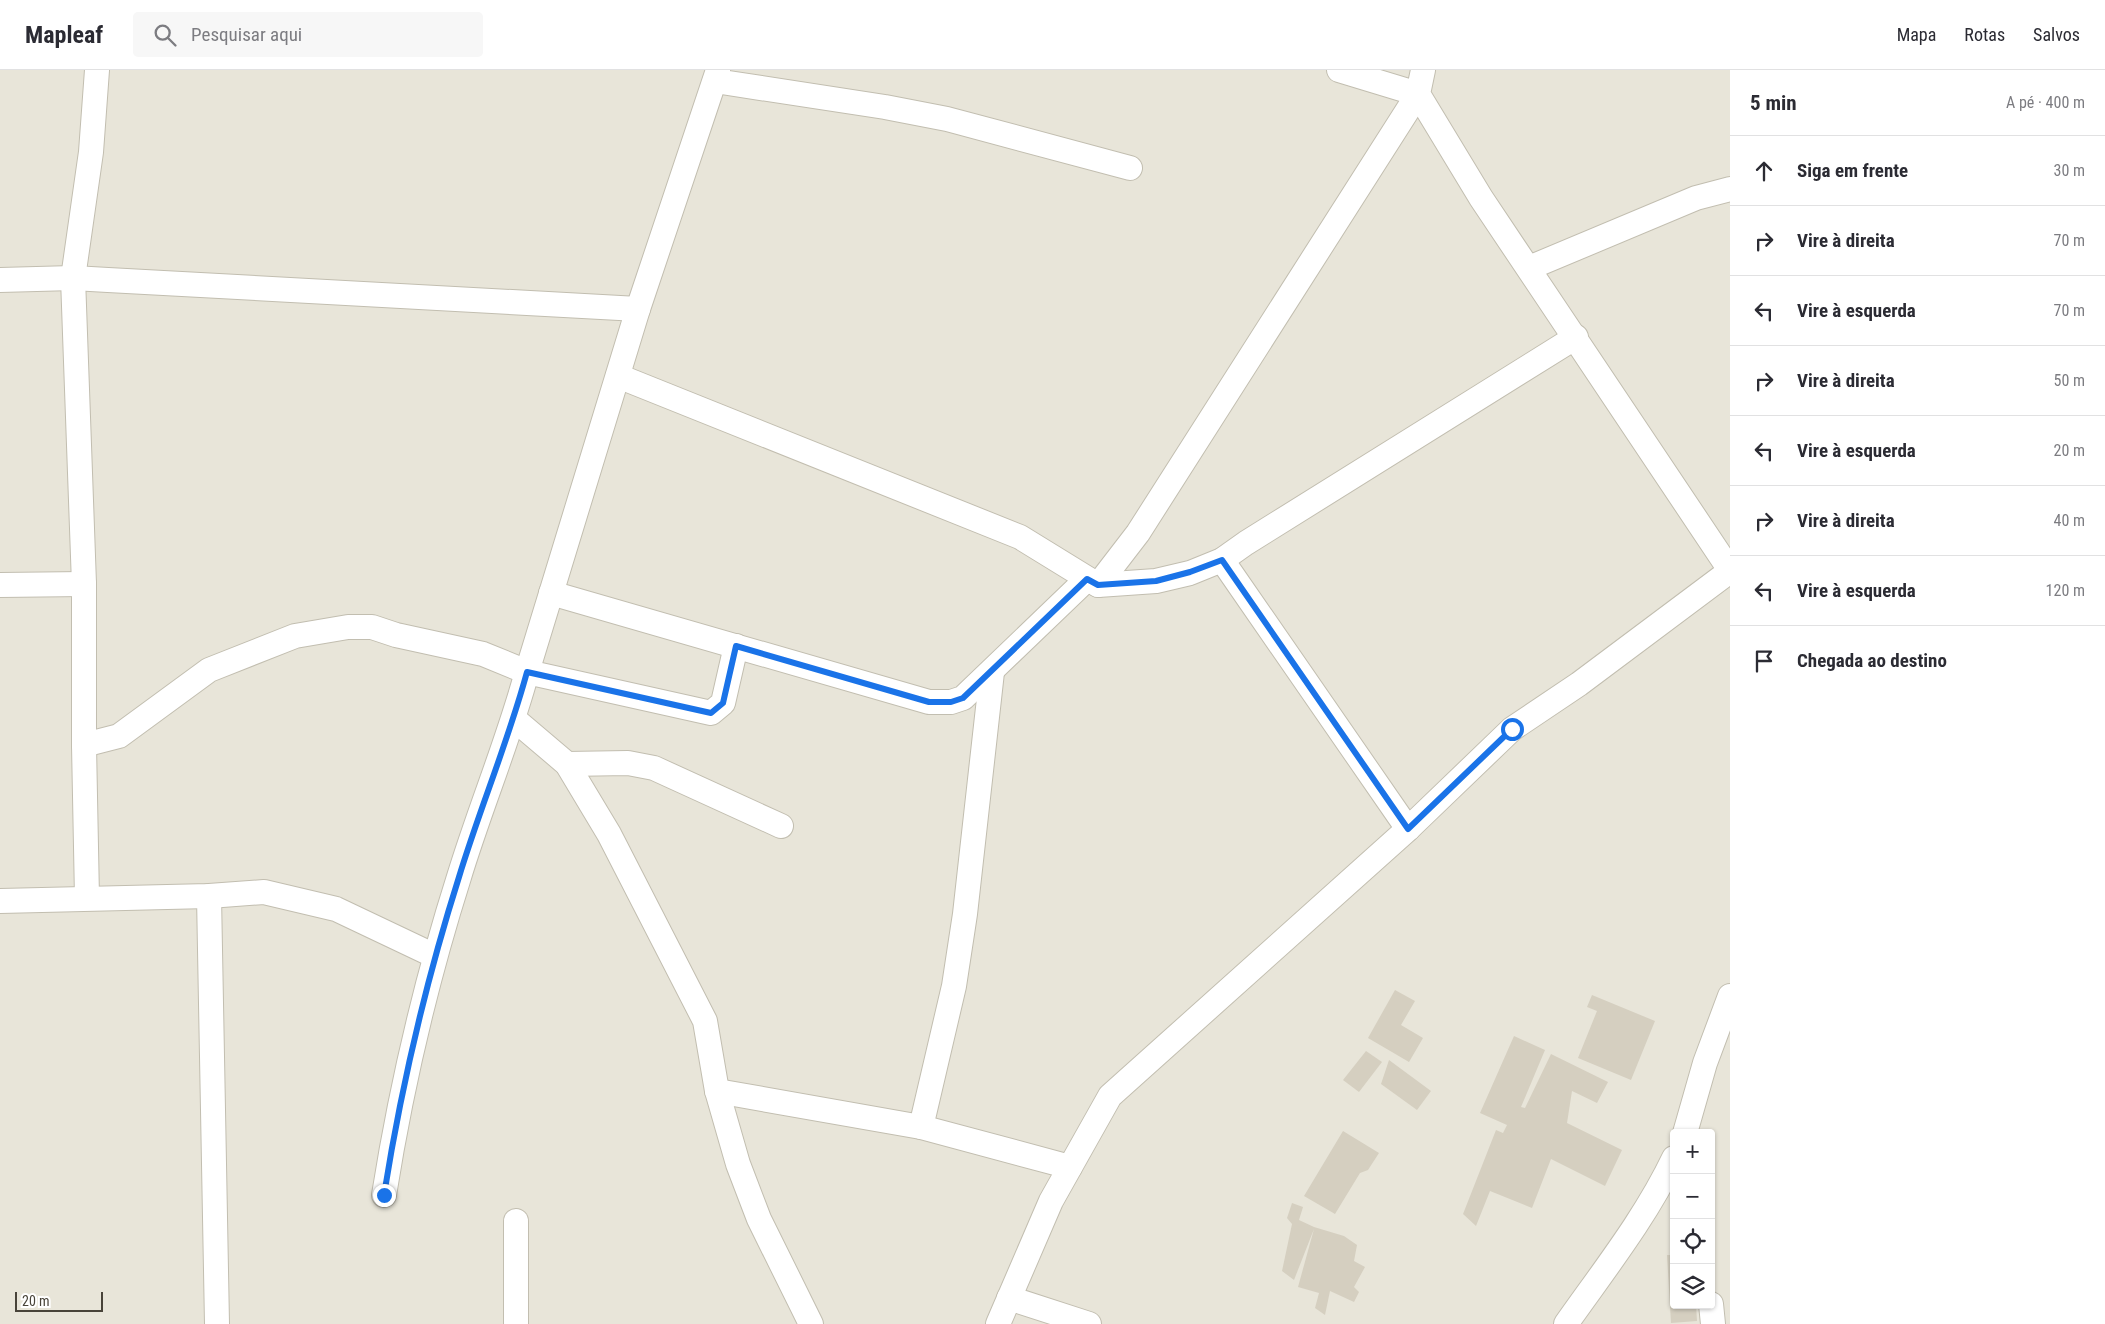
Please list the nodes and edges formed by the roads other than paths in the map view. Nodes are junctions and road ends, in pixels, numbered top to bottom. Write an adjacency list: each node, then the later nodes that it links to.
1 (97, 70): 9 (street)
2 (1339, 70): 5 (street)
3 (1423, 70): 5 (street)
4 (717, 75): 6 (street); 11 (street)
5 (1418, 94): 8 (street); 16 (street)
6 (1130, 168)
7 (1730, 189): 8 (street)
8 (1529, 268): 12 (street)
9 (73, 278): 10 (street); 11 (street); 17 (street)
10 (0, 280)
11 (638, 309): 13 (street)
12 (1576, 337): 14 (street); 15 (street)
13 (618, 376): 16 (street); 19 (street)
14 (1222, 560): 16 (street); 27 (street)
15 (1730, 570): 27 (street)
16 (1093, 582): 22 (street)
17 (84, 584): 18 (street); 24 (street)
18 (0, 585)
19 (552, 594): 20 (street); 21 (street)
20 (736, 646): 21 (street); 22 (street)
21 (527, 672): 23 (street); 24 (street)
22 (992, 672): 34 (street)
23 (514, 719): 25 (street); 31 (street)
24 (84, 745): 29 (street)
25 (567, 764): 26 (street); 33 (street)
26 (781, 826)
27 (1408, 829): 37 (street)
28 (209, 896): 29 (street); 31 (street); 42 (street)
29 (88, 898): 30 (street)
30 (0, 901)
31 (436, 956): 38 (street)
32 (1730, 998): 35 (street)
33 (716, 1091): 34 (street); 44 (street)
34 (921, 1127): 37 (street)
35 (1686, 1129)
36 (1670, 1166): 47 (street)
37 (1070, 1167): 40 (street)
38 (384, 1195)
39 (516, 1221): 43 (street)
40 (1009, 1298): 45 (street); 46 (street)
41 (1712, 1309): 48 (street)
42 (217, 1324)
43 (516, 1324)
44 (811, 1324)
45 (998, 1324)
46 (1089, 1324)
47 (1566, 1324)
48 (1713, 1324)

